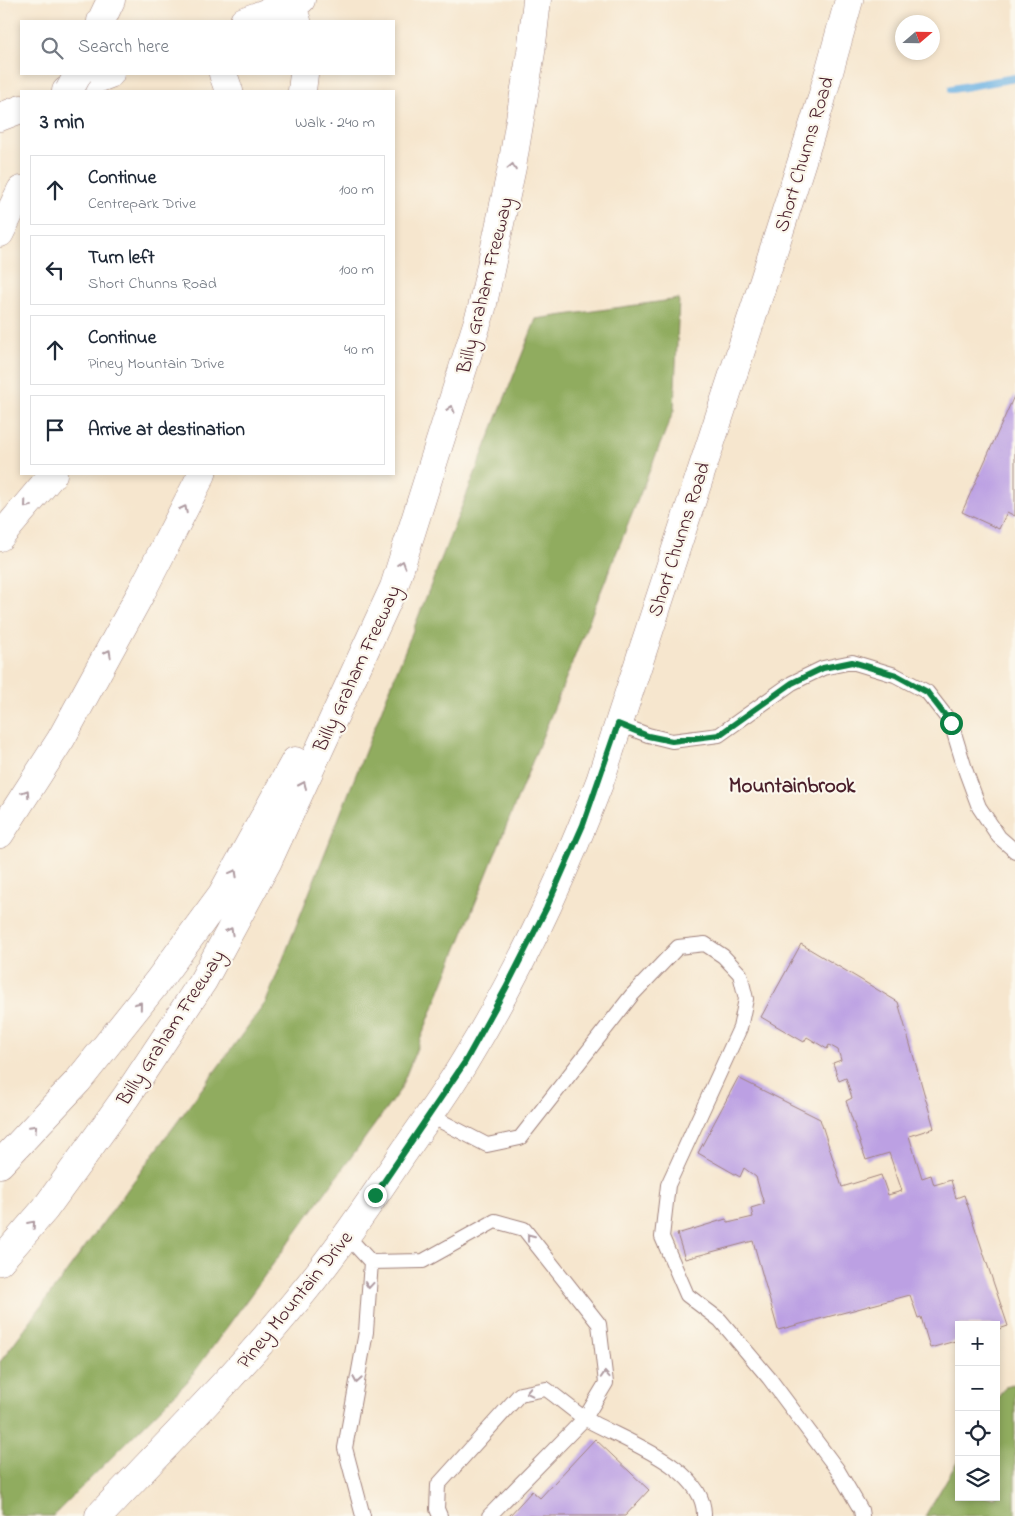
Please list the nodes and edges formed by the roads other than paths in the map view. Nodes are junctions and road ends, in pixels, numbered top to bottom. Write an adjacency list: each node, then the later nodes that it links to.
1 (110, 0): 5 (main road)
2 (537, 0): 22 (main road, Billy Graham Freeway, one-way to 2)
3 (849, 0): 23 (main road, Short Chunns Road)
4 (296, 8): 6 (main road)
5 (102, 20)
6 (248, 20)
7 (77, 75): 11 (main road, bridge)
8 (108, 75): 12 (main road)
9 (224, 75): 13 (main road)
10 (304, 75): 14 (main road)
11 (69, 90)
12 (70, 90)
13 (229, 90)
14 (302, 90)
15 (20, 109): 16 (main road)
16 (0, 118)
17 (20, 192): 18 (main road)
18 (0, 233)
19 (52, 475): 21 (main road, one-way to 21)
20 (201, 475): 24 (main road, one-way to 20)
21 (0, 537)
22 (340, 704): 28 (main road, one-way to 22); 30 (main road, Billy Graham Freeway, one-way to 22)
23 (618, 724): 25 (lane); 26 (main road, Short Chunns Road)
24 (0, 834)
25 (1015, 851)
26 (465, 1062): 27 (main road, Piney Mountain Drive)
27 (429, 1114): 29 (main road, Piney Mountain Drive); 38 (lane)
28 (0, 1164)
29 (346, 1235): 31 (lane); 33 (main road, Piney Mountain Drive)
30 (0, 1261)
31 (371, 1262): 32 (lane, one-way to 31); 34 (lane, one-way to 34)
32 (585, 1418): 35 (lane, one-way to 35); 36 (lane); 37 (lane)
33 (99, 1516)
34 (363, 1516)
35 (440, 1516)
36 (489, 1516)
37 (704, 1516)
38 (862, 1516)

